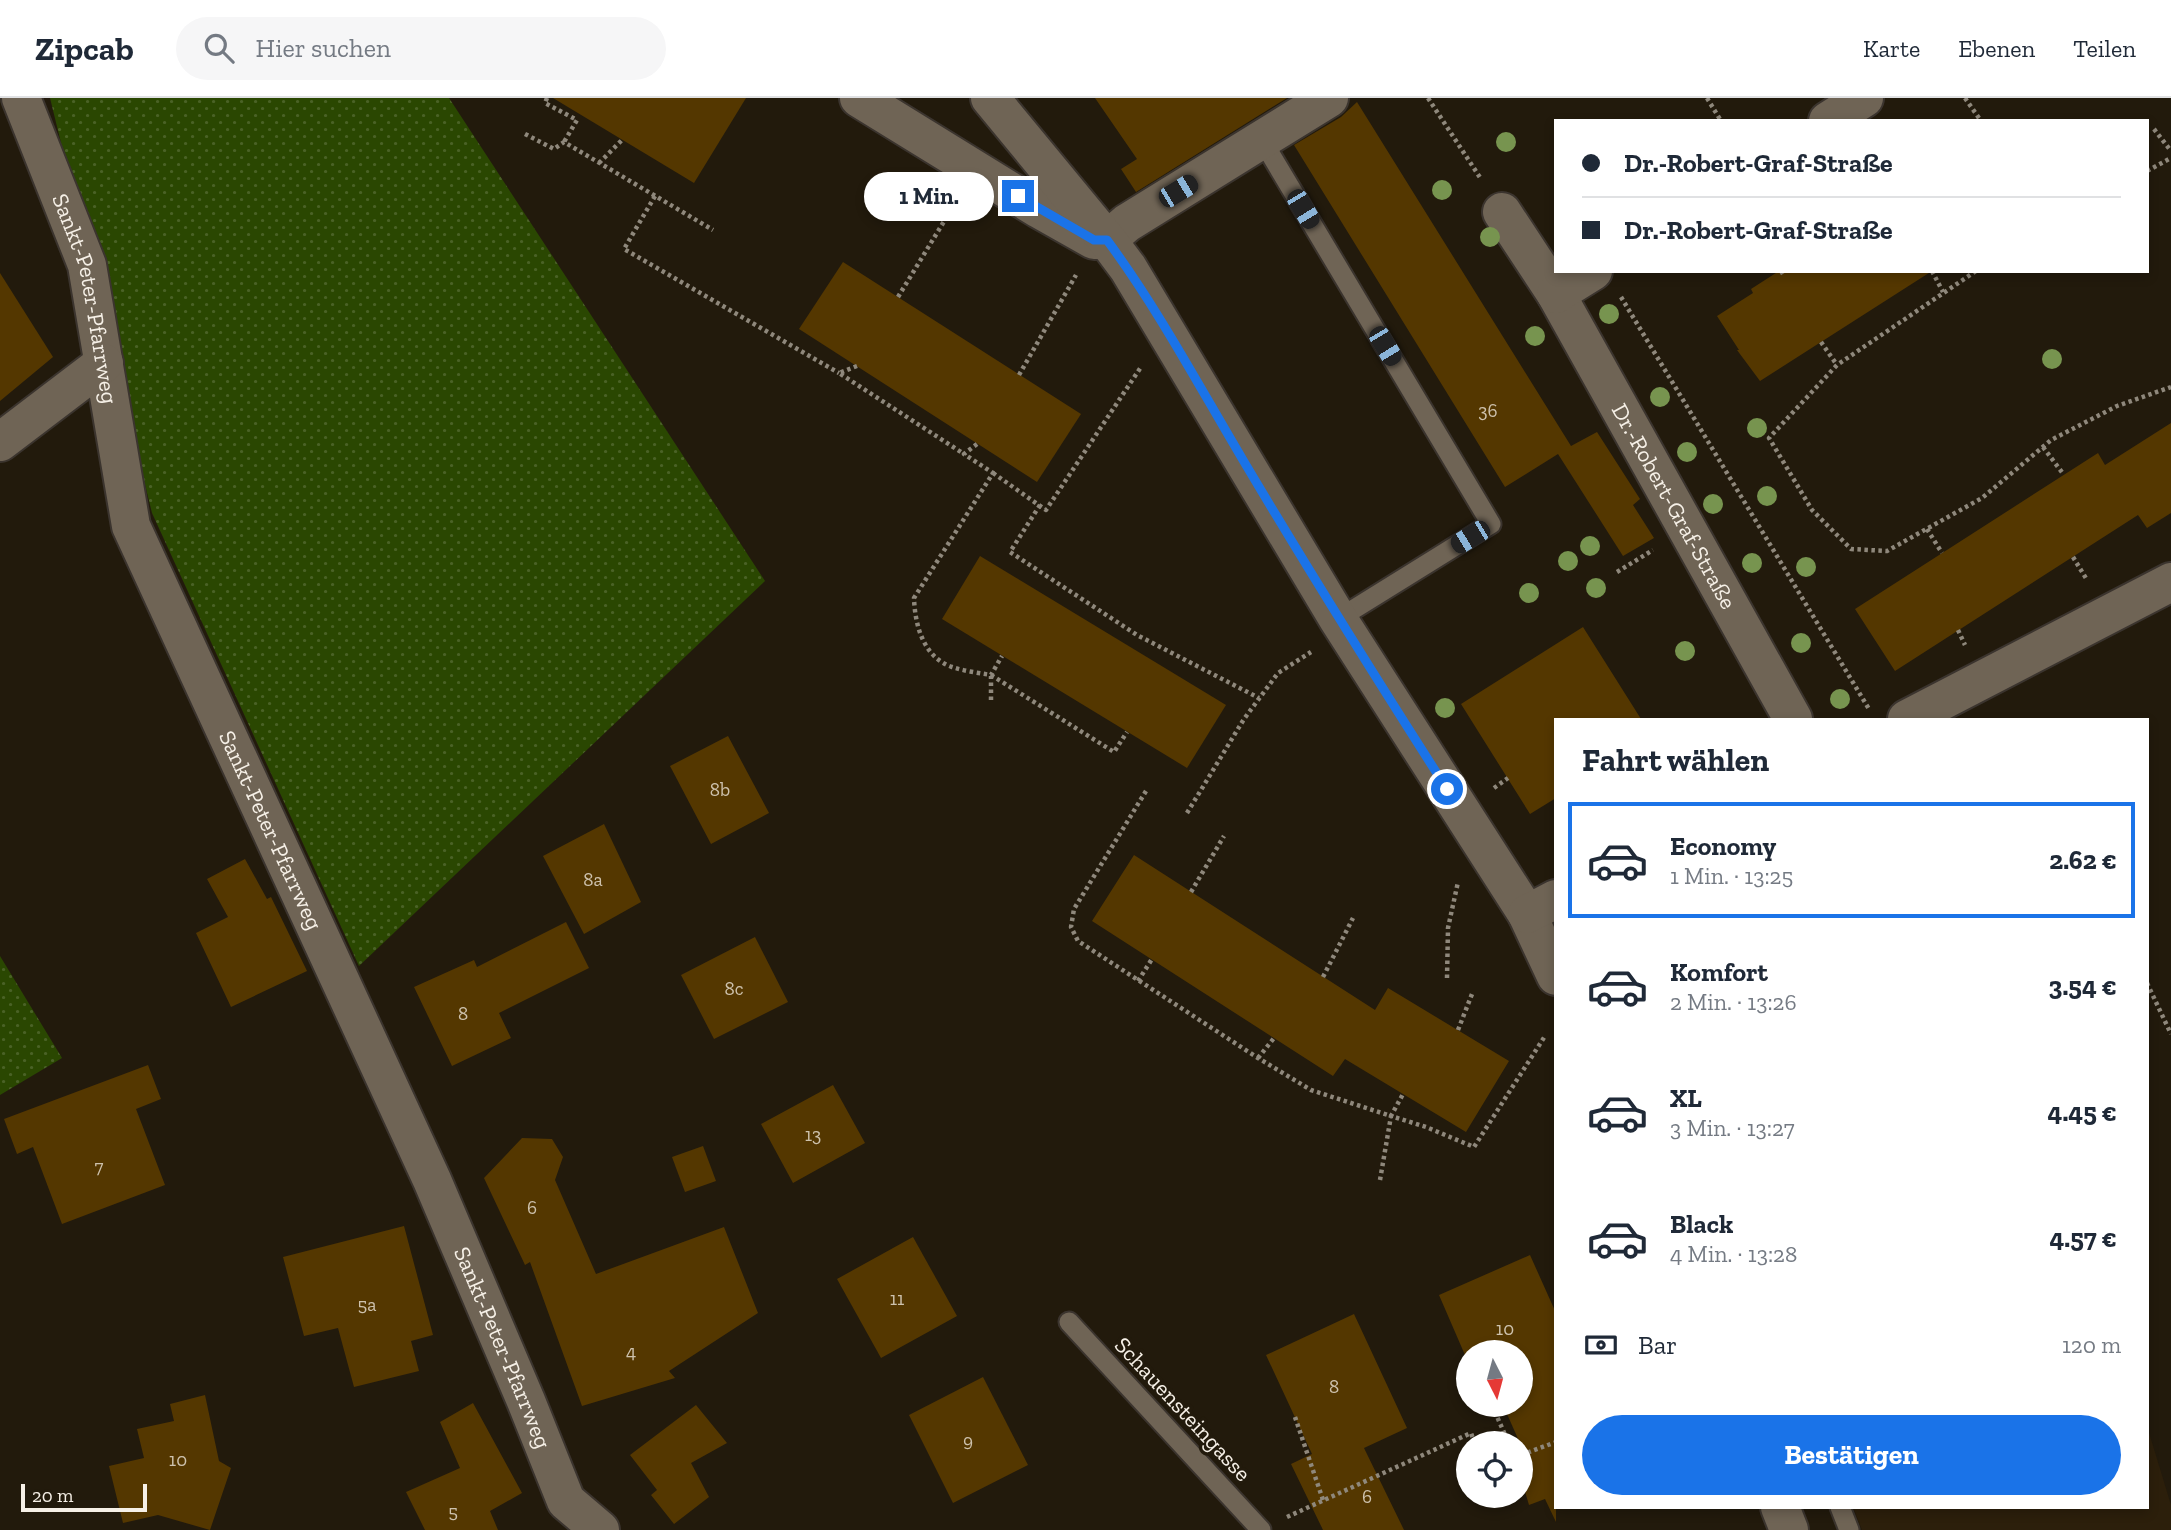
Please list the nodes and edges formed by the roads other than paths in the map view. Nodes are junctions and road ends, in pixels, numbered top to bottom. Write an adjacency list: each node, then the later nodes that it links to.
1 (21, 98): 12 (street, Sankt-Peter-Pfarrweg)
2 (859, 98): 9 (street)
3 (990, 98): 9 (street)
4 (1329, 98): 7 (street)
5 (1864, 98): 6 (street)
6 (1831, 119)
7 (1262, 140): 9 (street); 15 (lane)
8 (1502, 212): 11 (street, Dr.-Robert-Graf-Straße)
9 (1101, 240): 15 (street)
10 (1606, 283): 11 (street)
11 (1556, 294): 16 (street, Dr.-Robert-Graf-Straße)
12 (104, 363): 13 (street); 23 (street, Sankt-Peter-Pfarrweg)
13 (0, 442)
14 (2171, 582): 17 (street)
15 (1338, 619): 18 (street)
16 (1792, 718)
17 (1909, 718)
18 (1541, 906): 19 (street)
19 (1554, 967)
20 (1069, 1322): 24 (lane, Schauensteingasse)
21 (1781, 1509): 25 (street)
22 (1841, 1509): 26 (lane)
23 (600, 1530)
24 (1261, 1530)
25 (1789, 1530)
26 (1849, 1530)

